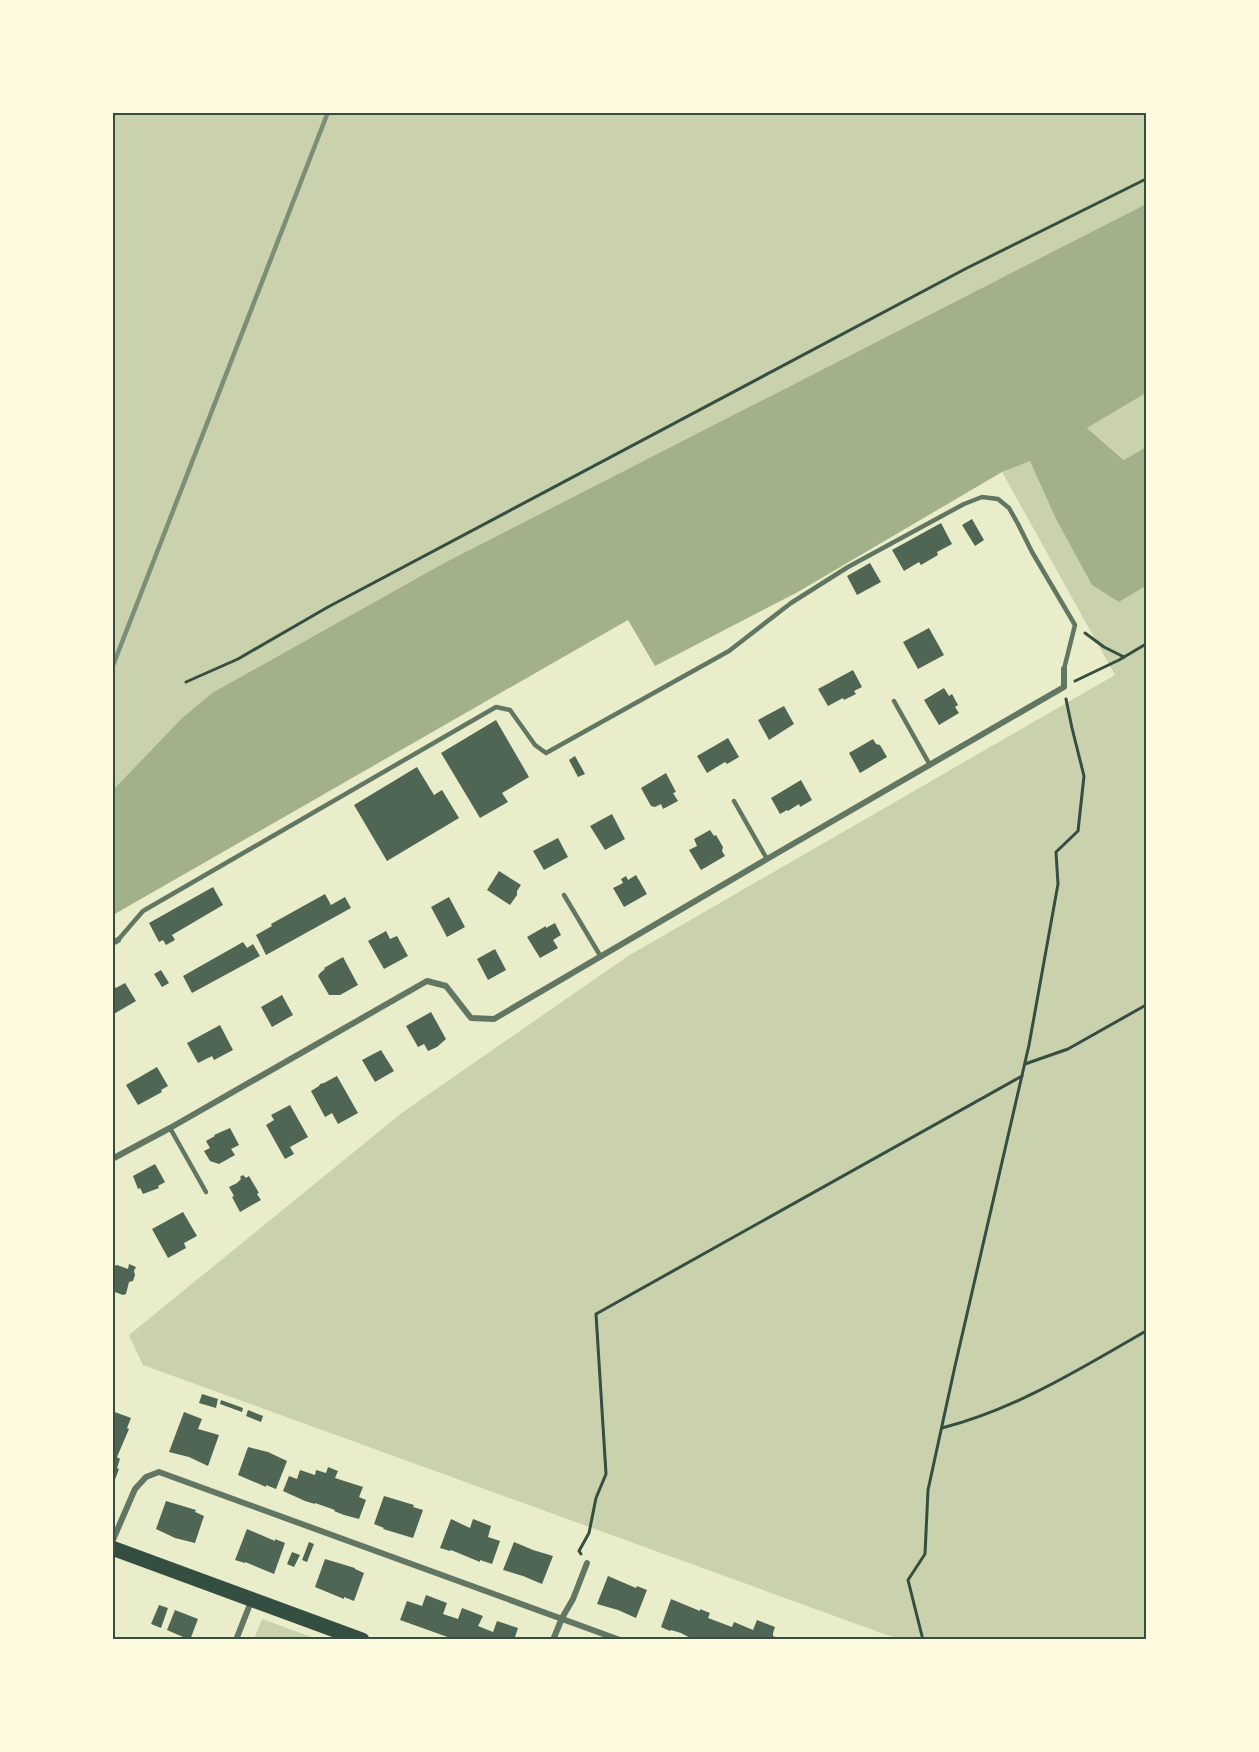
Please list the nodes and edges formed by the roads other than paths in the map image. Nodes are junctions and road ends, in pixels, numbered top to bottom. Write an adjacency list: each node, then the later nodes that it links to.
1 (1064, 669): 3 (street); 7 (lane)
2 (894, 701): 3 (lane)
3 (930, 765): 5 (street)
4 (734, 801): 5 (lane)
5 (767, 859): 8 (street)
6 (564, 895): 8 (lane)
7 (115, 942)
8 (601, 957): 9 (street)
9 (170, 1128): 10 (street); 11 (lane)
10 (112, 1159)
11 (206, 1192)
12 (112, 1542): 16 (street)
13 (112, 1548): 15 (main road)
14 (587, 1563): 16 (street)
15 (253, 1599): 17 (street); 18 (main road)
16 (562, 1618): 19 (street); 20 (street)
17 (236, 1640)
18 (362, 1640)
19 (554, 1640)
20 (620, 1640)

